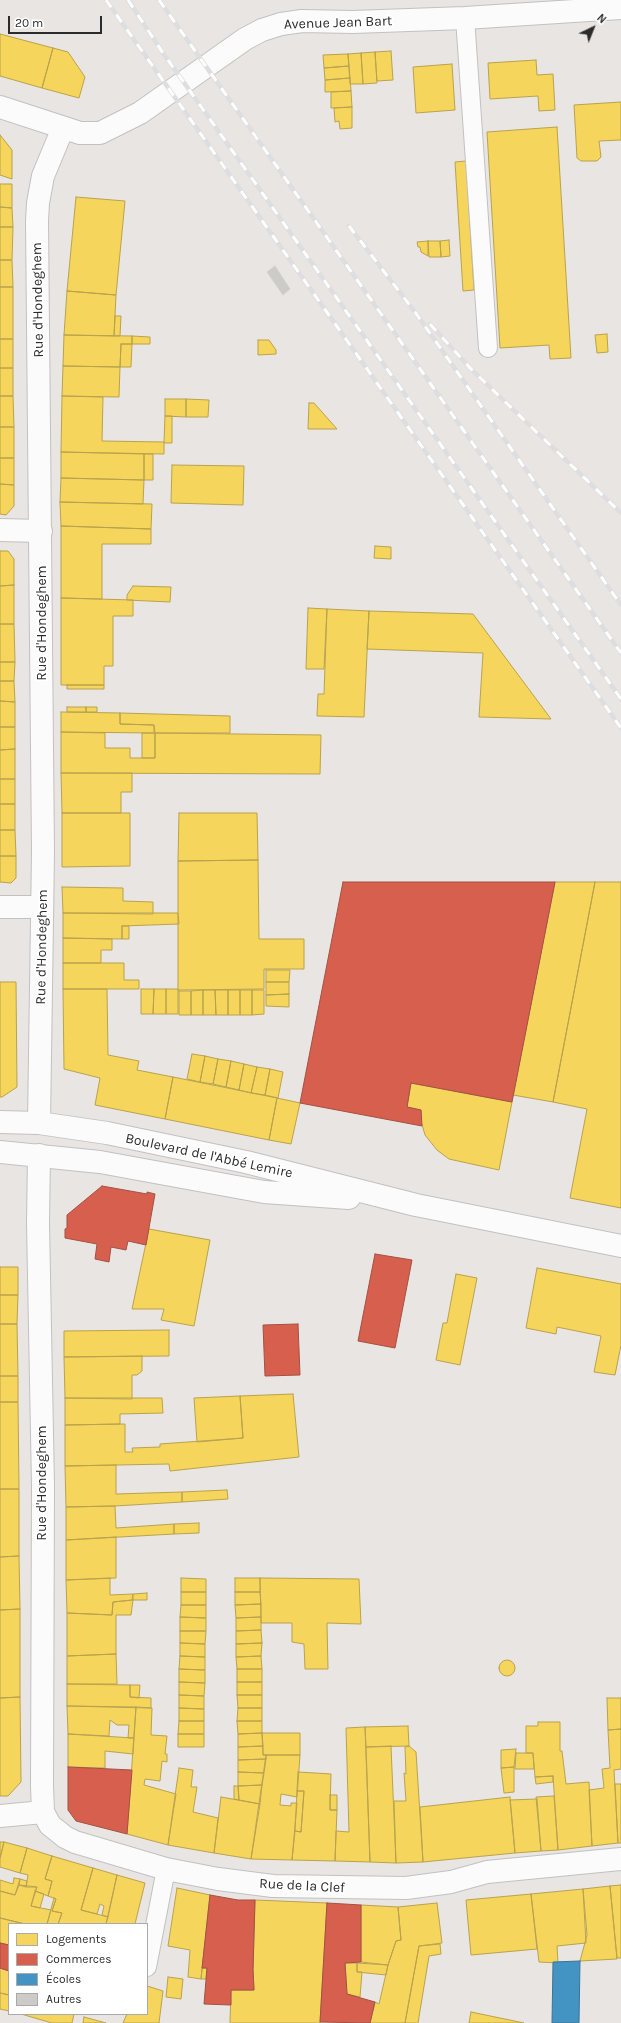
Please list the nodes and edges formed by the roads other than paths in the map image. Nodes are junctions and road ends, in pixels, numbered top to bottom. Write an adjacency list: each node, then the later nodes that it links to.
1 (621, 8): 2 (street, Avenue Jean Bart)
2 (465, 18): 4 (street, Avenue Jean Bart); 5 (lane)
3 (0, 106): 4 (street, Avenue Jean Bart)
4 (63, 128): 7 (street, Rue d'Hondeghem)
5 (488, 348)
6 (0, 530): 7 (street)
7 (41, 531): 9 (street, Rue d'Hondeghem)
8 (0, 907): 9 (street)
9 (42, 907): 11 (street, Rue d'Hondeghem)
10 (0, 1122): 11 (street, Boulevard de l'Abbé Lemire)
11 (39, 1123): 14 (street, Boulevard de l'Abbé Lemire)
12 (0, 1152): 13 (street, Boulevard de l'Abbé Lemire)
13 (39, 1155): 14 (street, Boulevard de l'Abbé Lemire); 16 (street, Rue d'Hondeghem)
14 (416, 1205): 15 (street, Boulevard de l'Abbé Lemire)
15 (621, 1246)
16 (43, 1812): 17 (street); 19 (street, Rue de la Clef)
17 (0, 1816)
18 (621, 1859): 19 (street, Rue de la Clef)
19 (166, 1869): 20 (lane)
20 (148, 1962)

